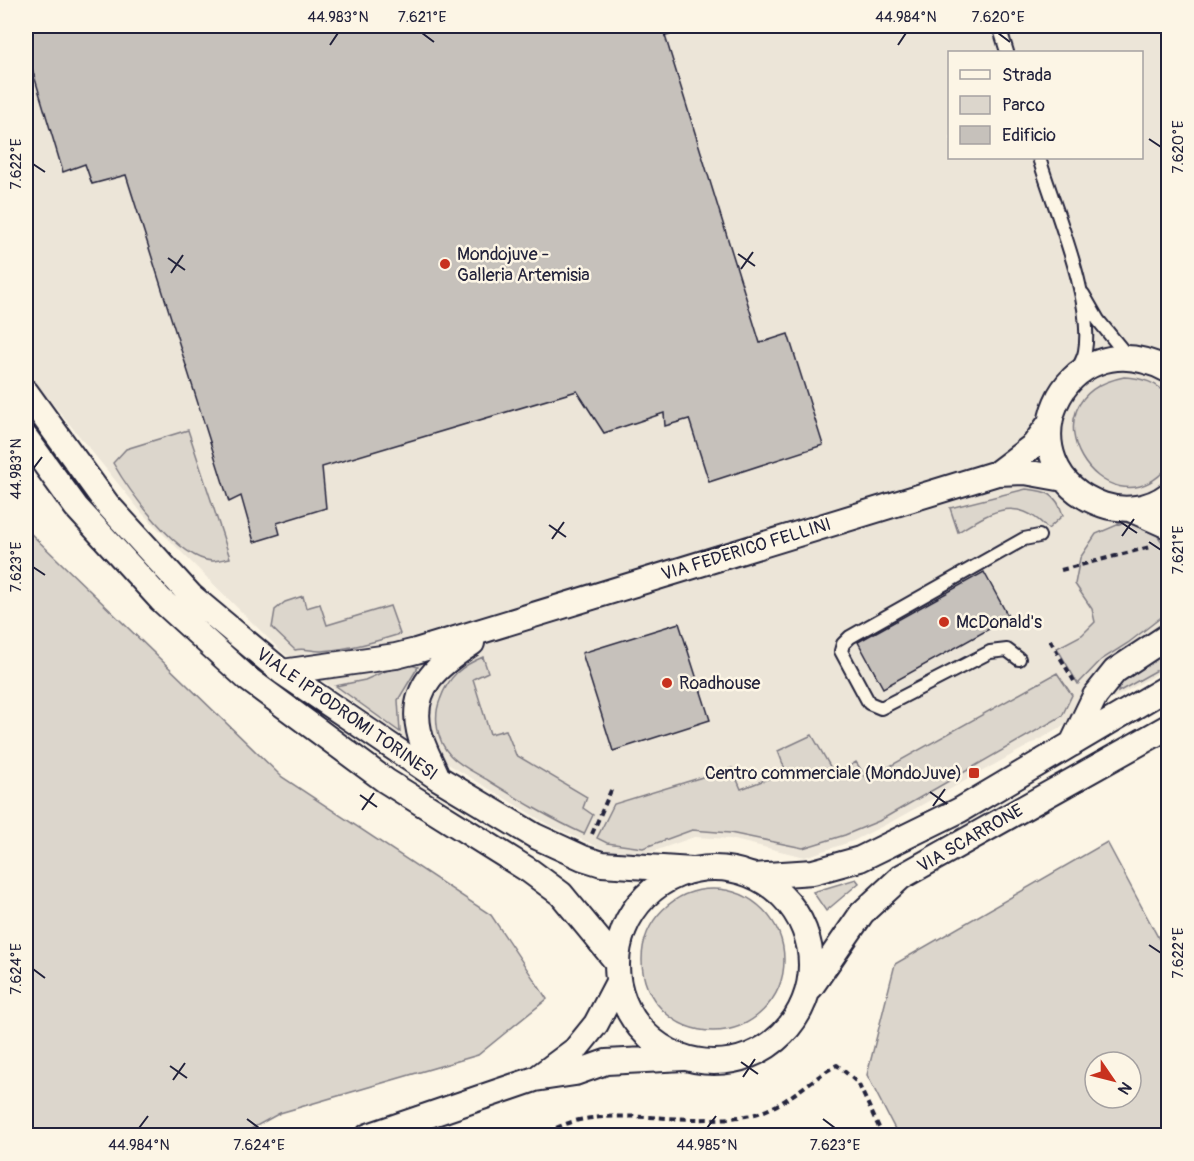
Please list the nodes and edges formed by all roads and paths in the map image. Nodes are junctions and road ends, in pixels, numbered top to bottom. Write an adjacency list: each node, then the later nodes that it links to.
1 (710, 26): 3 (path)
2 (999, 26): 4 (lane)
3 (664, 35)
4 (1007, 51)
5 (1039, 159): 6 (lane)
6 (1080, 288): 7 (lane); 9 (lane)
7 (1128, 357): 8 (street); 9 (street)
8 (1168, 370)
9 (1075, 376): 11 (street)
10 (26, 392): 24 (street, VIALE IPPODROMI TORINESI)
11 (1050, 424): 13 (street, VIA FEDERICO FELLINI); 14 (street)
12 (26, 438): 34 (street, VIALE IPPODROMI TORINESI)
13 (997, 473): 14 (street, VIA FEDERICO FELLINI); 20 (street, VIA FEDERICO FELLINI)
14 (1064, 479): 16 (street)
15 (1168, 495): 16 (street)
16 (1130, 509): 18 (street)
17 (1039, 536): 23 (lane)
18 (1162, 536): 19 (path)
19 (1061, 570)
20 (495, 628): 24 (street, VIA FEDERICO FELLINI); 29 (street, VIA FEDERICO FELLINI)
21 (1168, 636): 28 (street)
22 (1050, 640): 26 (path)
23 (1019, 659)
24 (282, 672): 29 (street, VIALE IPPODROMI TORINESI)
25 (1168, 687): 28 (street, VIA SCARRONE)
26 (1079, 689)
27 (1168, 727): 35 (street, VIA SCARRONE)
28 (1072, 744): 33 (street, VIA SCARRONE)
29 (438, 778): 32 (street, VIALE IPPODROMI TORINESI)
30 (612, 788): 31 (path)
31 (590, 840)
32 (692, 870): 33 (street); 34 (street)
33 (753, 876): 35 (street)
34 (618, 972): 36 (street); 37 (street)
35 (808, 991): 36 (street)
36 (687, 1058): 37 (street)
37 (535, 1079): 38 (street)
38 (368, 1136)
39 (537, 1136): 40 (path)
40 (883, 1136)

